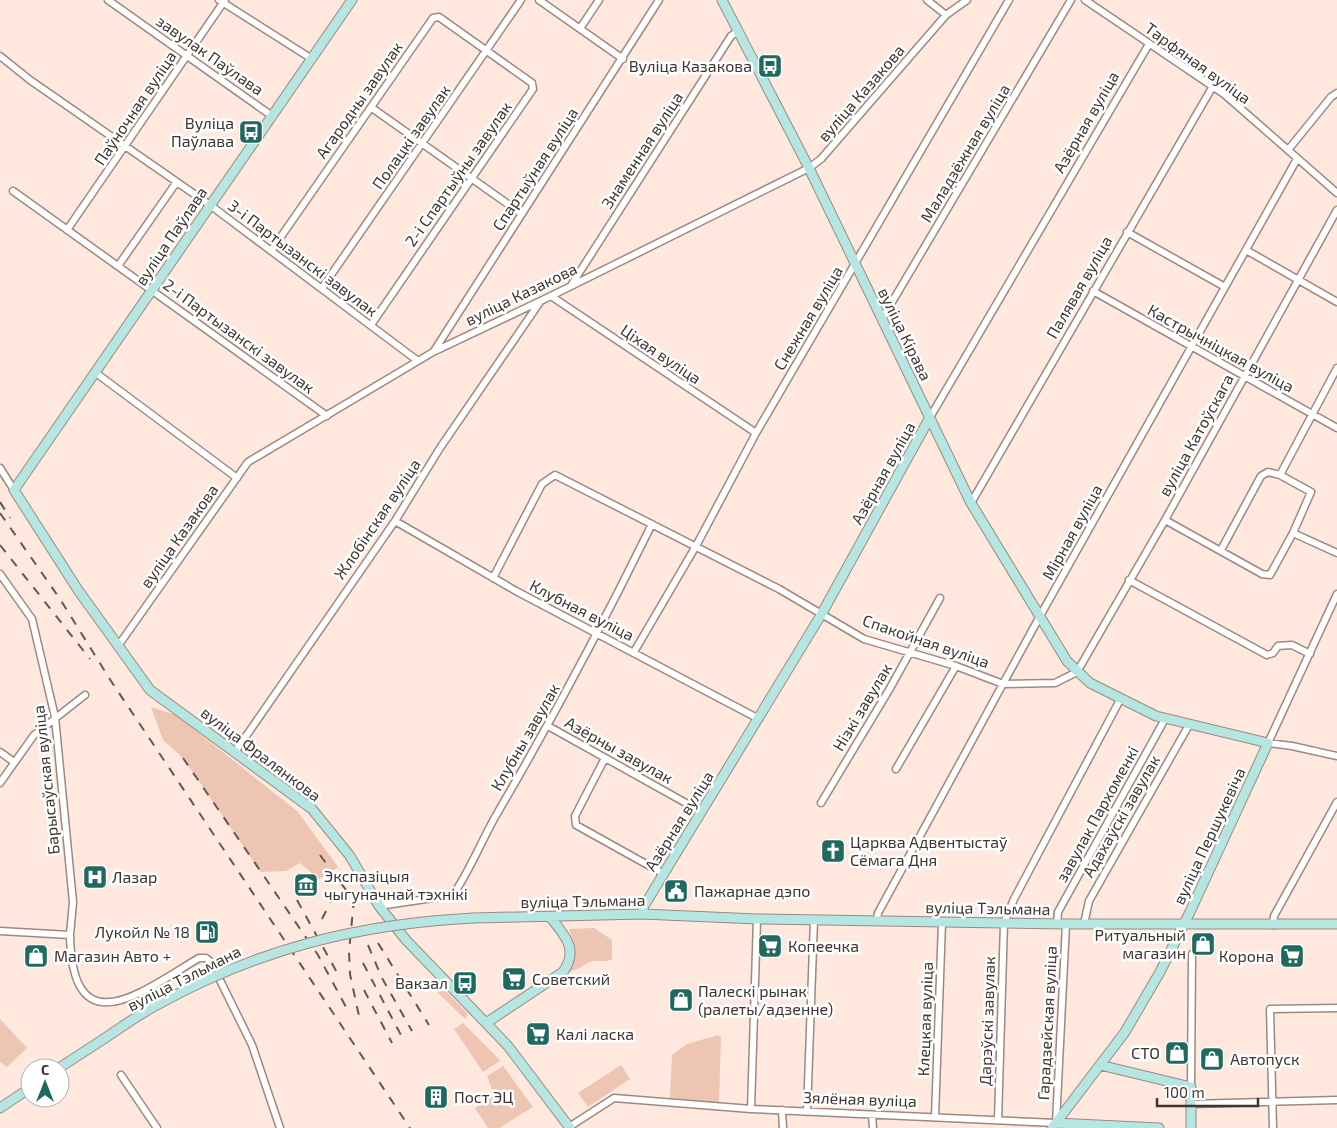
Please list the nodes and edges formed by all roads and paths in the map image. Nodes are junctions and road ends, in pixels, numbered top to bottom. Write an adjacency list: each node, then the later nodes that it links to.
1 (108, 0): 19 (street, завулак Паўлава)
2 (352, 0): 22 (main road, вуліца Паўлава)
3 (521, 0): 18 (street, Полацкі завулак)
4 (539, 0): 15 (street)
5 (599, 0): 15 (street)
6 (659, 0): 21 (street, Спартыўная вуліца)
7 (722, 0): 16 (main road, вуліца Кірава)
8 (927, 0): 14 (street)
9 (967, 0): 14 (street, вуліца Казакова)
10 (1009, 0): 43 (street, Снежная вуліца)
11 (1071, 0): 54 (street, Маладзёжная вуліца)
12 (1085, 0): 17 (street, Тарфяная вуліца)
13 (223, 1): 19 (street, Паўночная вуліца); 22 (street)
14 (946, 15): 31 (street, вуліца Казакова)
15 (581, 27): 21 (street)
16 (738, 31): 31 (main road, вуліца Кірава); 46 (street, Знаменная вуліца)
17 (1149, 44): 23 (street, Тарфяная вуліца); 64 (street, Азёрная вуліца)
18 (487, 51): 25 (street, Агародны завулак); 27 (street, Полацкі завулак); 32 (street, 2-і Спартыўны завулак)
19 (188, 55): 26 (street, завулак Паўлава); 28 (street, Паўночная вуліца)
20 (0, 56): 28 (street, 3-і Партызанскі завулак)
21 (623, 58): 38 (street, Спартыўная вуліца)
22 (312, 59): 26 (main road, вуліца Паўлава)
23 (1213, 86): 29 (street, Тарфяная вуліца); 40 (street, Палявая вуліца)
24 (1337, 93): 29 (street)
25 (372, 108): 27 (street); 42 (street, Агародны завулак)
26 (272, 116): 36 (main road, вуліца Паўлава)
27 (424, 144): 32 (street); 48 (street, Полацкі завулак)
28 (126, 147): 33 (street, 3-і Партызанскі завулак); 39 (street, Паўночная вуліца)
29 (1288, 150): 30 (street, Тарфяная вуліца)
30 (1297, 159): 35 (street, Тарфяная вуліца); 41 (street, Мірная вуліца)
31 (809, 168): 43 (main road, вуліца Кірава); 46 (street, вуліца Казакова)
32 (471, 178): 38 (street); 55 (street, 2-і Спартыўны завулак)
33 (176, 183): 36 (street, 3-і Партызанскі завулак); 44 (street)
34 (13, 191): 39 (street, 2-і Партызанскі завулак)
35 (1337, 192)
36 (210, 205): 42 (street, 3-і Партызанскі завулак); 49 (main road, вуліца Паўлава)
37 (1337, 210): 45 (street, вуліца Катоўскага)
38 (522, 214): 57 (street, Спартыўная вуліца)
39 (67, 230): 44 (street, 2-і Партызанскі завулак)
40 (1127, 232): 47 (street); 50 (street, Палявая вуліца)
41 (1246, 250): 45 (street); 47 (street, Мірная вуліца)
42 (271, 251): 48 (street, 3-і Партызанскі завулак)
43 (856, 265): 54 (main road, вуліца Кірава); 66 (street, Снежная вуліца)
44 (118, 266): 49 (street, 2-і Партызанскі завулак)
45 (1298, 280): 53 (street); 61 (street, вуліца Катоўскага)
46 (571, 285): 51 (street, вуліца Казакова)
47 (1226, 287): 56 (street, Мірная вуліца)
48 (322, 288): 55 (street, 3-і Партызанскі завулак)
49 (153, 290): 60 (main road, вуліца Паўлава); 63 (street, 2-і Партызанскі завулак)
50 (1092, 291): 56 (street, Кастрычніцкая вуліца); 71 (street, Палявая вуліца)
51 (551, 296): 52 (street, вуліца Казакова); 66 (street, Ціхая вуліца)
52 (541, 301): 57 (street, вуліца Казакова); 73 (street, Жлобінская вуліца)
53 (1337, 302)
54 (882, 319): 64 (main road, вуліца Кірава)
55 (371, 326): 58 (street, 3-і Партызанскі завулак)
56 (1192, 348): 61 (street, Кастрычніцкая вуліца); 85 (street, Мірная вуліца)
57 (433, 352): 58 (street, вуліца Казакова)
58 (418, 361): 63 (street, вуліца Казакова)
59 (1337, 368): 62 (street)
60 (96, 373): 69 (street); 70 (main road, вуліца Паўлава)
61 (1243, 377): 62 (street, Кастрычніцкая вуліца); 72 (street, вуліца Катоўскага)
62 (1313, 414): 65 (street, Кастрычніцкая вуліца); 68 (street)
63 (327, 416): 69 (street, вуліца Казакова)
64 (930, 419): 71 (main road, вуліца Кірава); 84 (main road, Азёрная вуліца)
65 (1337, 428)
66 (756, 434): 76 (street, Снежная вуліца)
67 (0, 468): 70 (street, вуліца Фралянкова)
68 (1280, 475): 75 (street); 77 (street)
69 (237, 478): 87 (street, вуліца Казакова)
70 (14, 490): 87 (main road, вуліца Фралянкова)
71 (971, 502): 85 (main road, вуліца Кірава)
72 (1165, 520): 77 (street); 81 (street, вуліца Катоўскага)
73 (394, 521): 80 (street, Клубная вуліца); 103 (street, Жлобінская вуліца)
74 (652, 524): 76 (street, Спакойная вуліца); 80 (street, Спакойная вуліца); 86 (street, Клубны завулак)
75 (1293, 533): 77 (street); 78 (street)
76 (696, 546): 84 (street, Спакойная вуліца); 88 (street, Снежная вуліца)
77 (1221, 550)
78 (1337, 553)
79 (0, 574): 96 (street, Барысаўская вуліца)
80 (493, 578): 86 (street, Клубная вуліца)
81 (1129, 580): 90 (street); 92 (street, вуліца Катоўскага)
82 (1337, 594): 90 (street, вуліца Першукевіча)
83 (940, 598): 89 (street, Нізкі завулак)
84 (821, 615): 89 (street, Спакойная вуліца); 97 (main road, Азёрная вуліца)
85 (1040, 616): 92 (main road, вуліца Кірава); 93 (street, Мірная вуліца)
86 (598, 633): 88 (street, Клубная вуліца); 100 (street, Клубны завулак)
87 (118, 646): 103 (main road, вуліца Фралянкова)
88 (634, 652): 97 (street, Клубная вуліца)
89 (911, 652): 91 (street, Спакойная вуліца); 110 (street, Нізкі завулак)
90 (1310, 654): 101 (street, вуліца Першукевіча)
91 (956, 666): 93 (street, Спакойная вуліца); 107 (street)
92 (1077, 672): 93 (street, Спакойная вуліца); 95 (main road)
93 (1003, 684): 118 (street, Мірная вуліца)
94 (85, 695): 96 (street)
95 (1121, 698): 98 (main road); 120 (street)
96 (55, 717): 106 (street); 128 (street, Барысаўская вуліца)
97 (759, 719): 111 (main road, Азёрная вуліца)
98 (1165, 719): 99 (main road); 121 (street, завулак Пархоменкі)
99 (1189, 725): 101 (main road); 123 (street, Адахаўскі завулак)
100 (548, 726): 105 (street, Азёрны завулак); 113 (street, Клубны завулак)
101 (1268, 743): 104 (street); 125 (main road, вуліца Першукевіча)
102 (0, 752): 106 (street)
103 (235, 752): 113 (main road, вуліца Фралянкова)
104 (1337, 756)
105 (605, 758): 111 (street, Азёрны завулак); 112 (street)
106 (14, 762): 108 (street)
107 (896, 769)
108 (0, 783)
109 (1337, 802): 126 (street)
110 (821, 803)
111 (702, 812): 112 (main road, Азёрная вуліца)
112 (664, 874): 114 (main road, Азёрная вуліца)
113 (379, 906): 131 (main road, вуліца Фралянкова)
114 (642, 914): 115 (main road, вуліца Тэльмана); 116 (main road, вуліца Тэльмана)
115 (548, 917): 131 (main road); 132 (main road, вуліца Тэльмана, bridge)
116 (757, 919): 117 (main road, вуліца Тэльмана); 143 (street)
117 (814, 920): 118 (main road, вуліца Тэльмана); 145 (street)
118 (878, 921): 119 (main road, вуліца Тэльмана)
119 (942, 922): 120 (main road, вуліца Тэльмана); 147 (street, Клецкая вуліца)
120 (1004, 923): 121 (main road, вуліца Тэльмана); 148 (street, Дарэўскі завулак)
121 (1057, 924): 122 (main road, вуліца Тэльмана)
122 (1066, 924): 123 (main road, вуліца Тэльмана); 149 (street, Гарадзейская вуліца)
123 (1084, 924): 125 (main road, вуліца Тэльмана)
124 (1337, 924): 126 (main road, вуліца Тэльмана)
125 (1183, 925): 126 (main road, вуліца Тэльмана); 133 (main road, вуліца Першукевіча)
126 (1273, 925)
127 (0, 931): 128 (street)
128 (70, 935): 151 (street, Барысаўская вуліца)
129 (1192, 954): 135 (street)
130 (1337, 1008): 139 (street)
131 (486, 1023): 152 (main road, вуліца Фралянкова)
132 (70, 1061)
133 (1100, 1065): 135 (main road); 149 (main road, вуліца Першукевіча)
134 (122, 1075): 150 (street)
135 (1191, 1087): 141 (main road)
136 (20, 1094): 137 (main road)
137 (16, 1097): 140 (main road); 142 (main road)
138 (1337, 1100): 139 (street)
139 (1272, 1101): 141 (street); 157 (street)
140 (0, 1103)
141 (1191, 1104): 156 (main road)
142 (0, 1108)
143 (751, 1110): 144 (street, Зялёная вуліца); 152 (street, Зялёная вуліца)
144 (782, 1110): 145 (street, Зялёная вуліца); 153 (street)
145 (807, 1112): 146 (street, Зялёная вуліца)
146 (872, 1115): 147 (street, Зялёная вуліца); 154 (street)
147 (935, 1117): 148 (street, Зялёная вуліца)
148 (998, 1120): 149 (street, Зялёная вуліца)
149 (1054, 1126): 155 (main road, Зялёная вуліца)
150 (157, 1128)
151 (280, 1128)
152 (570, 1128)
153 (783, 1128)
154 (873, 1128)
155 (1159, 1128)
156 (1191, 1128)
157 (1273, 1128)

